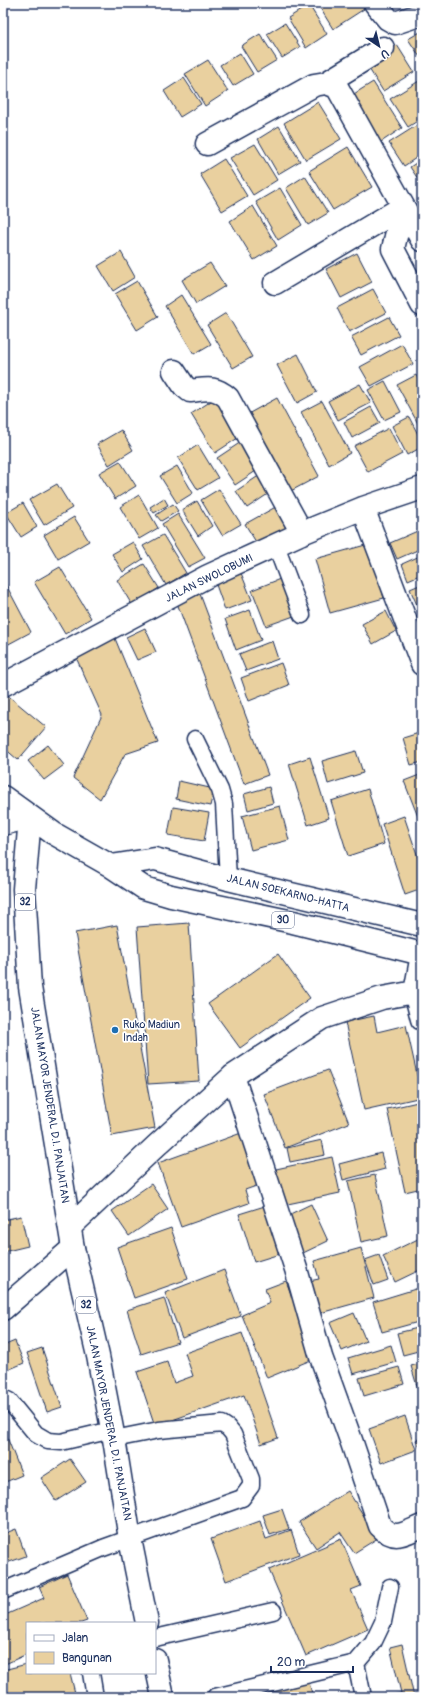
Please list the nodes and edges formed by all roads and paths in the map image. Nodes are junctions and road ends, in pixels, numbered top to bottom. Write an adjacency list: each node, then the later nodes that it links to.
1 (375, 3): 2 (main road)
2 (422, 14)
3 (384, 48): 4 (main road)
4 (326, 83): 5 (main road); 6 (main road)
5 (207, 144)
6 (407, 213): 7 (main road); 8 (main road); 9 (main road)
7 (422, 240)
8 (275, 283)
9 (422, 305)
10 (174, 371): 13 (main road)
11 (422, 488): 12 (main road, JALAN SWOLOBUMI)
12 (363, 508): 13 (main road, JALAN SWOLOBUMI); 16 (main road)
13 (302, 533): 14 (main road, JALAN SWOLOBUMI)
14 (276, 546): 15 (lane); 17 (main road, JALAN SWOLOBUMI)
15 (302, 615)
16 (422, 664)
17 (3, 685)
18 (195, 739): 23 (lane)
19 (3, 797): 20 (main road)
20 (30, 818): 21 (main road); 22 (main road, 30); 29 (main road, JALAN MAYOR JENDERAL D.I. PANJAITAN / 32)
21 (3, 824)
22 (111, 866): 23 (main road, JALAN SOEKARNO-HATTA); 25 (main road, 30)
23 (228, 879): 24 (main road, JALAN SOEKARNO-HATTA)
24 (422, 926)
25 (422, 954): 26 (main road)
26 (415, 992): 27 (main road); 28 (main road)
27 (422, 1019)
28 (233, 1076): 29 (main road); 33 (main road)
29 (71, 1238): 30 (main road); 32 (main road, JALAN MAYOR JENDERAL D.I. PANJAITAN / 32)
30 (3, 1309)
31 (3, 1398): 32 (lane)
32 (113, 1434): 34 (main road, JALAN MAYOR JENDERAL D.I. PANJAITAN / 32); 34 (lane)
33 (422, 1526)
34 (130, 1539): 36 (lane); 38 (main road, JALAN MAYOR JENDERAL D.I. PANJAITAN / 32)
35 (390, 1587): 40 (lane)
36 (3, 1591)
37 (273, 1611): 39 (lane)
38 (147, 1622)
39 (156, 1638)
40 (356, 1663): 45 (lane); 46 (lane)
41 (156, 1665): 44 (main road)
42 (91, 1674): 43 (lane)
43 (95, 1697)
44 (163, 1697)
45 (215, 1697)
46 (363, 1697)

